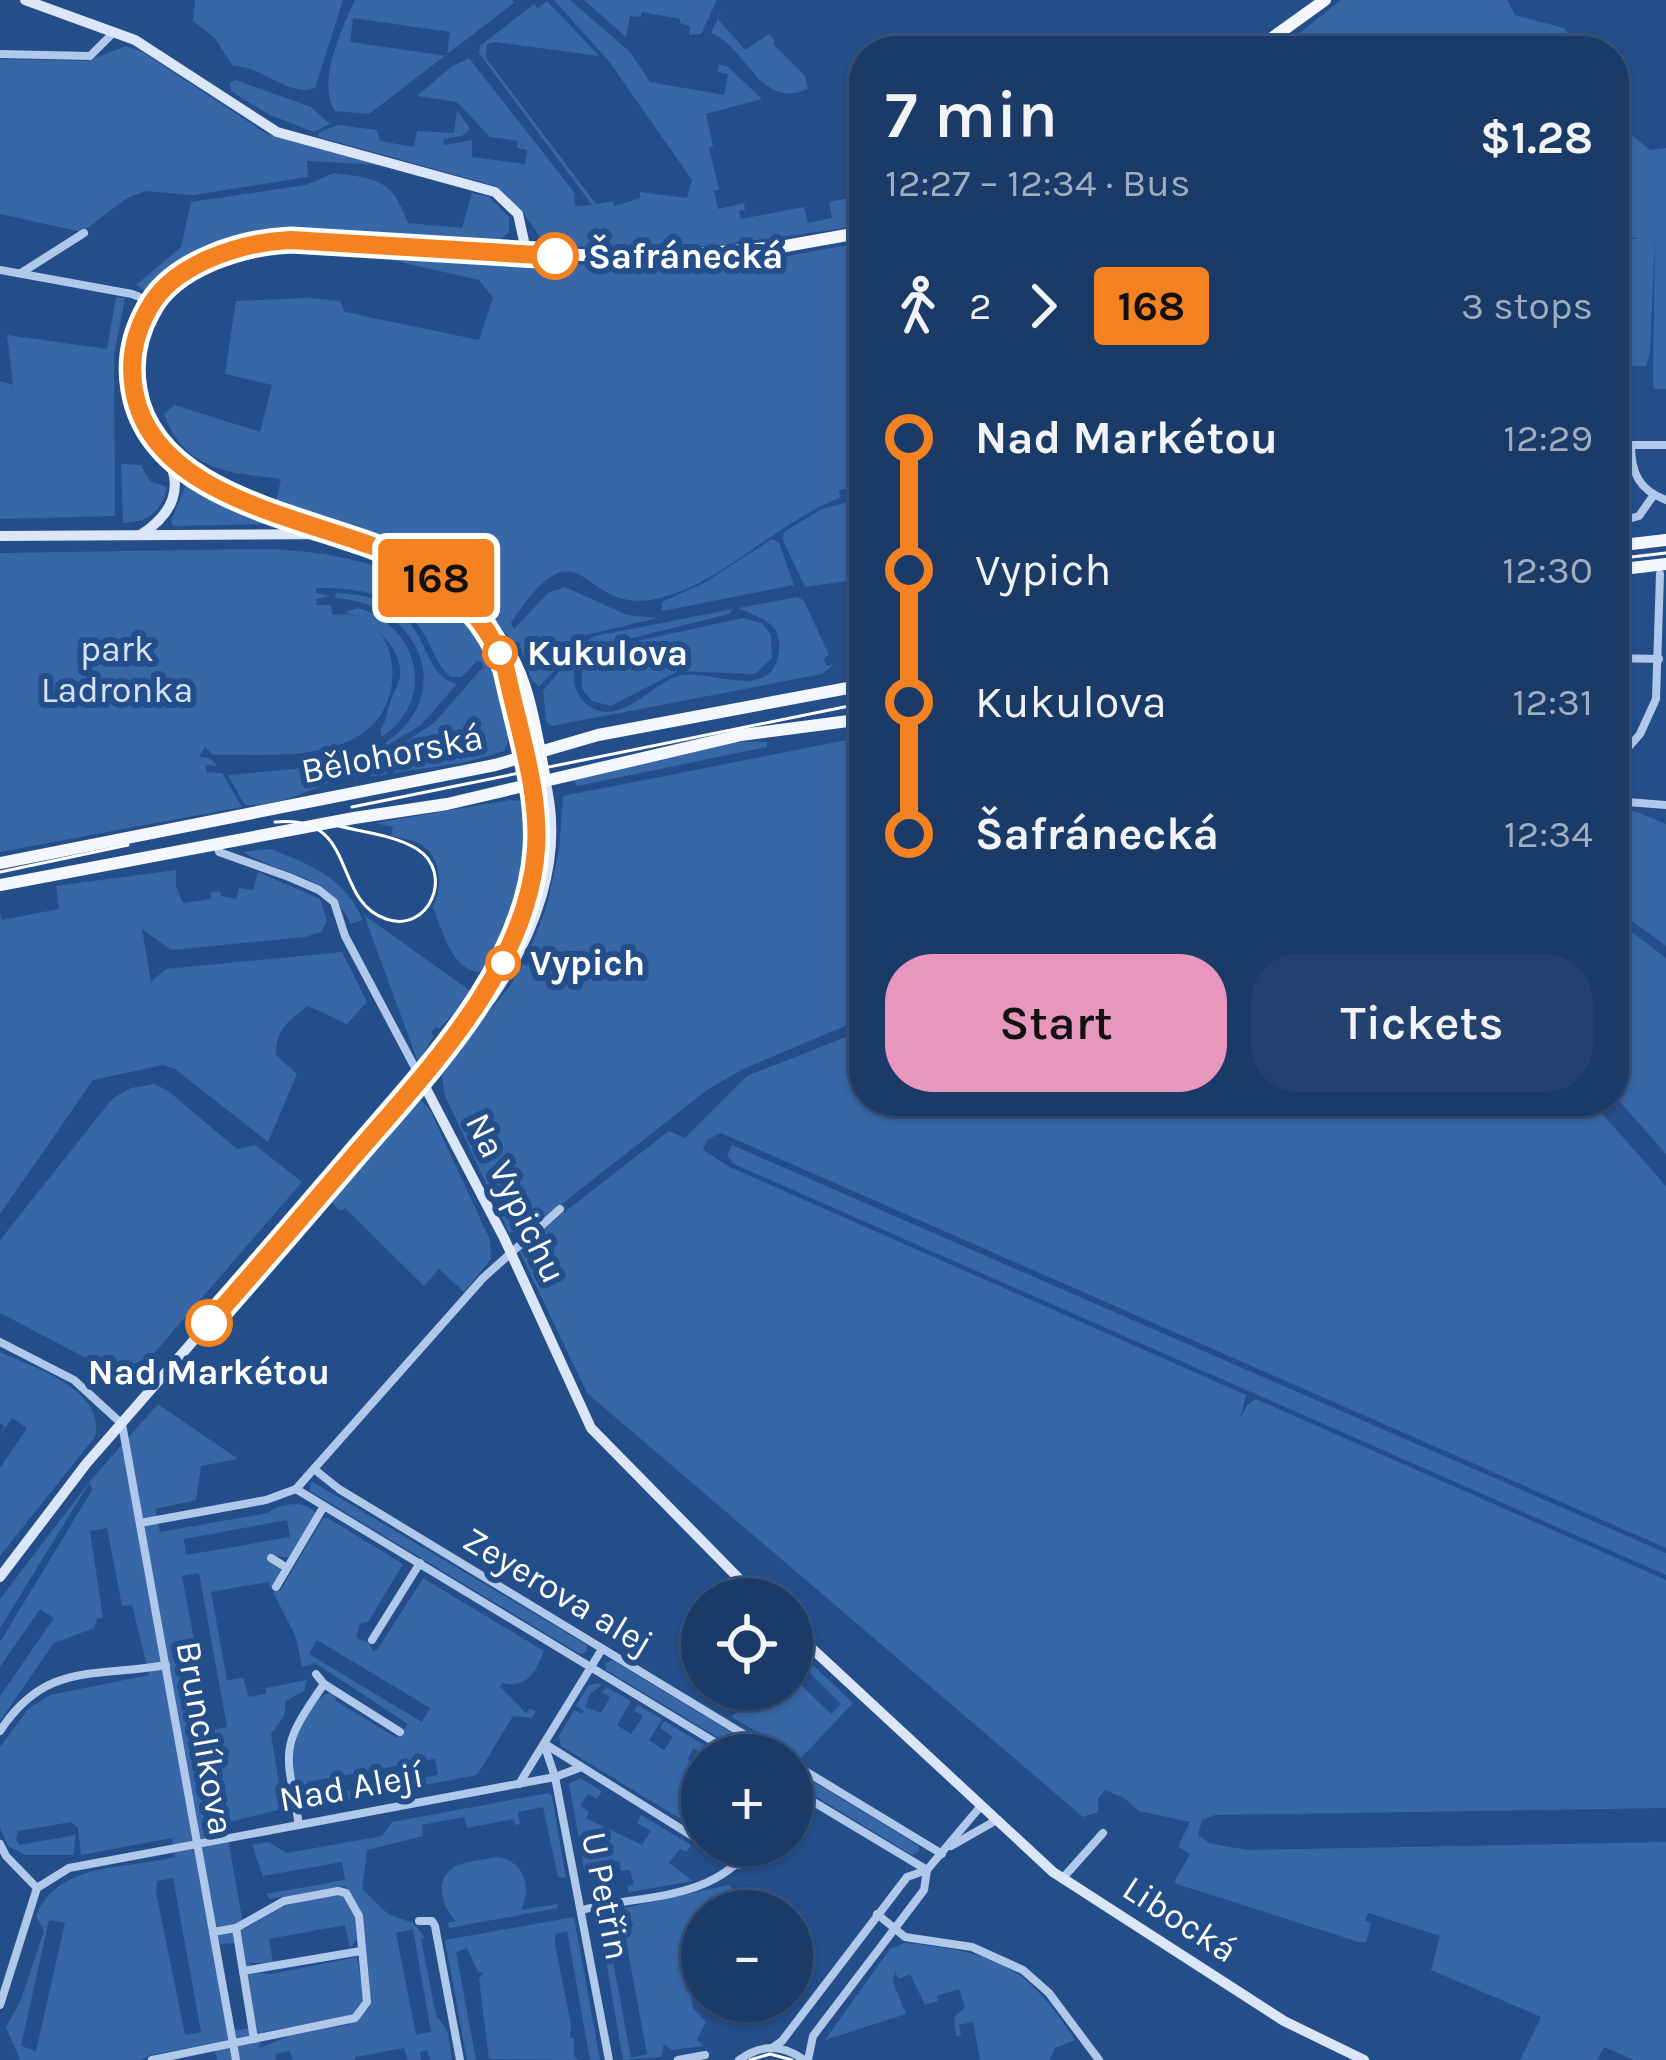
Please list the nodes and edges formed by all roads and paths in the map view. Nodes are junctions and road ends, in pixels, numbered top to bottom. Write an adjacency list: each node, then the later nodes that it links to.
1 (25, 0): 3 (street)
2 (1325, 0): 4 (main road)
3 (115, 31): 5 (street); 8 (street)
4 (1275, 36)
5 (0, 54)
6 (84, 233): 10 (street)
7 (849, 235): 8 (main road)
8 (527, 255): 11 (main road)
9 (0, 270): 10 (street)
10 (20, 273): 11 (street)
11 (152, 302): 14 (main road)
12 (1631, 445): 13 (street); 15 (street)
13 (1666, 445)
14 (162, 446): 18 (main road); 20 (street)
15 (1653, 496): 16 (street); 17 (street)
16 (1666, 500)
17 (1629, 519)
18 (335, 534): 20 (street); 30 (main road)
19 (0, 536): 20 (street)
20 (140, 536)
21 (1666, 539): 22 (main road)
22 (1629, 545)
23 (1663, 569): 24 (main road); 26 (street)
24 (1629, 570)
25 (1629, 658): 26 (street)
26 (1659, 659): 29 (street)
27 (849, 688): 30 (main road, Bělohorská)
28 (849, 721): 31 (main road, Bělohorská)
29 (1629, 747)
30 (532, 754): 31 (main road); 32 (main road); 36 (main road, Bělohorská)
31 (545, 780): 32 (main road, Bělohorská); 38 (street)
32 (530, 785): 35 (main road, Bělohorská); 38 (street)
33 (1629, 801): 34 (street)
34 (1666, 805)
35 (218, 845): 37 (main road, Bělohorská); 38 (street, Na Vypichu)
36 (0, 863)
37 (0, 885)
38 (421, 1078): 40 (street, Na Vypichu); 42 (street)
39 (560, 1209): 40 (street)
40 (510, 1251): 43 (street); 51 (street, Na Vypichu)
41 (0, 1342): 42 (street)
42 (122, 1424): 46 (street, Brunclíkova); 50 (street)
43 (314, 1469): 44 (street); 54 (street, Zeyerova alej)
44 (296, 1489): 45 (street, Zeyerova alej); 46 (street)
45 (325, 1506): 48 (street, Zeyerova alej); 49 (street)
46 (140, 1523): 56 (street, Brunclíkova)
47 (271, 1558): 49 (street)
48 (420, 1563): 53 (street, Zeyerova alej); 57 (street, Zeyerova alej)
49 (287, 1568): 52 (street)
50 (0, 1577)
51 (738, 1578)
52 (275, 1587)
53 (372, 1640)
54 (602, 1649): 57 (street); 63 (street, Zeyerova alej)
55 (813, 1650): 70 (street)
56 (166, 1665): 60 (street); 75 (street, Brunclíkova)
57 (591, 1667): 62 (street, Zeyerova alej); 64 (street)
58 (316, 1674): 59 (street)
59 (324, 1684): 61 (street); 72 (street)
60 (0, 1731)
61 (400, 1732)
62 (701, 1734)
63 (743, 1734)
64 (544, 1744): 65 (street); 67 (street, U Petřin); 68 (street)
65 (579, 1768): 67 (street, Nad Alejí); 73 (street)
66 (813, 1776): 77 (street)
67 (556, 1777): 68 (street, Nad Alejí); 82 (street, U Petřin)
68 (519, 1784): 72 (street, Nad Alejí)
69 (813, 1798): 79 (street)
70 (980, 1807): 71 (street, Libocká); 77 (street)
71 (995, 1821): 77 (street); 80 (street, Libocká)
72 (298, 1825): 75 (street, Nad Alejí)
73 (681, 1830)
74 (1103, 1833): 80 (street)
75 (197, 1843): 81 (street, Nad Alejí); 87 (street, Brunclíkova)
76 (0, 1844): 81 (street)
77 (945, 1851): 79 (street)
78 (736, 1866): 82 (street)
79 (927, 1870): 83 (street); 86 (street)
80 (1062, 1879): 103 (street, Libocká)
81 (37, 1888): 90 (street)
82 (581, 1910): 98 (street, U Petřin)
83 (877, 1914): 86 (street); 93 (street)
84 (418, 1921): 97 (street)
85 (236, 1928): 87 (street); 88 (street); 89 (street)
86 (895, 1929): 101 (street); 102 (street)
87 (213, 1932): 92 (street, Brunclíkova)
88 (361, 1951): 89 (street); 91 (street)
89 (243, 1971): 91 (street)
90 (0, 2005)
91 (254, 2039): 92 (street)
92 (233, 2043): 95 (street); 96 (street, Brunclíkova)
93 (772, 2048): 100 (street); 101 (street)
94 (705, 2055): 99 (street)
95 (152, 2060)
96 (236, 2060)
97 (460, 2060)
98 (609, 2060)
99 (678, 2060)
100 (739, 2060)
101 (806, 2060)
102 (1099, 2060)
103 (1364, 2060)

